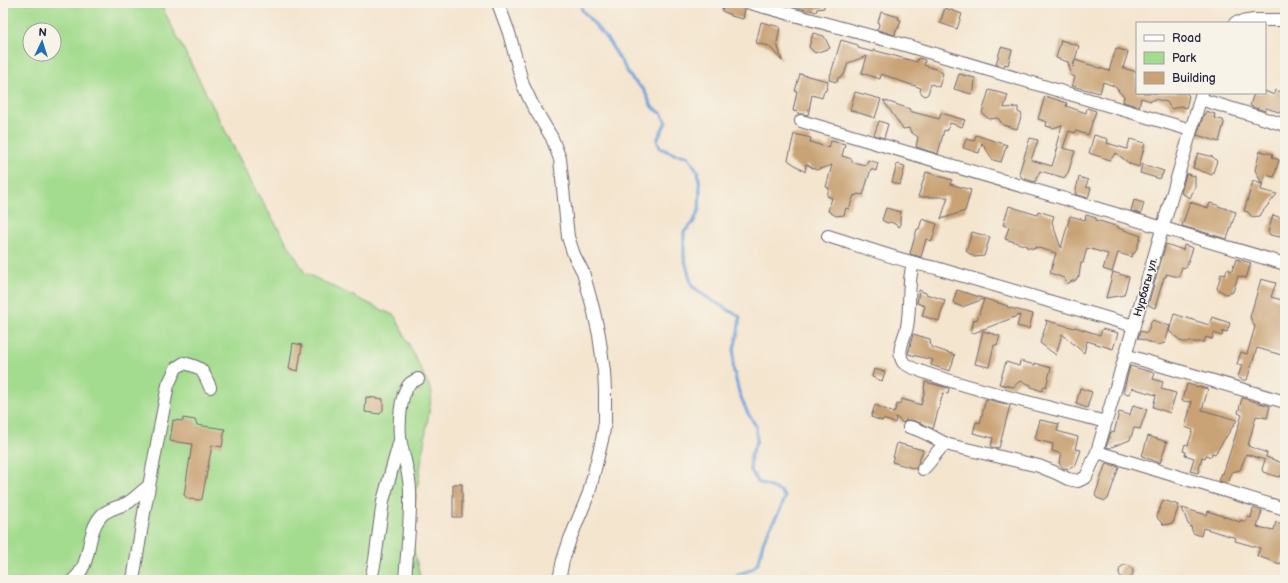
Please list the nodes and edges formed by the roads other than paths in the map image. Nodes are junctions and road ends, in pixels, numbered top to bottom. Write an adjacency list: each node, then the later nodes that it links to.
1 (498, 3): 30 (street)
2 (750, 3): 8 (street)
3 (1285, 20): 4 (street)
4 (1241, 22)
5 (1201, 96): 7 (street); 8 (street, Нурбагы ул.)
6 (801, 121): 9 (street)
7 (1285, 125)
8 (1191, 130): 9 (street, Нурбагы ул.)
9 (1162, 228): 12 (street); 13 (street, Нурбагы ул.)
10 (828, 236): 11 (street)
11 (913, 263): 13 (street); 18 (street)
12 (1285, 264)
13 (1134, 326): 14 (street, Нурбагы ул.)
14 (1125, 355): 17 (street); 18 (street, Нурбагы ул.)
15 (418, 379): 20 (street)
16 (210, 387): 24 (street)
17 (1285, 402)
18 (1106, 422): 22 (street, Нурбагы ул.)
19 (909, 427): 21 (street)
20 (400, 437): 28 (street); 29 (street)
21 (945, 444): 22 (street, Нурбагы ул.); 23 (street)
22 (1097, 452): 25 (street)
23 (923, 469)
24 (149, 486): 26 (street); 27 (street)
25 (1285, 509)
26 (73, 580)
27 (133, 580)
28 (371, 580)
29 (405, 580)
30 (559, 580)

